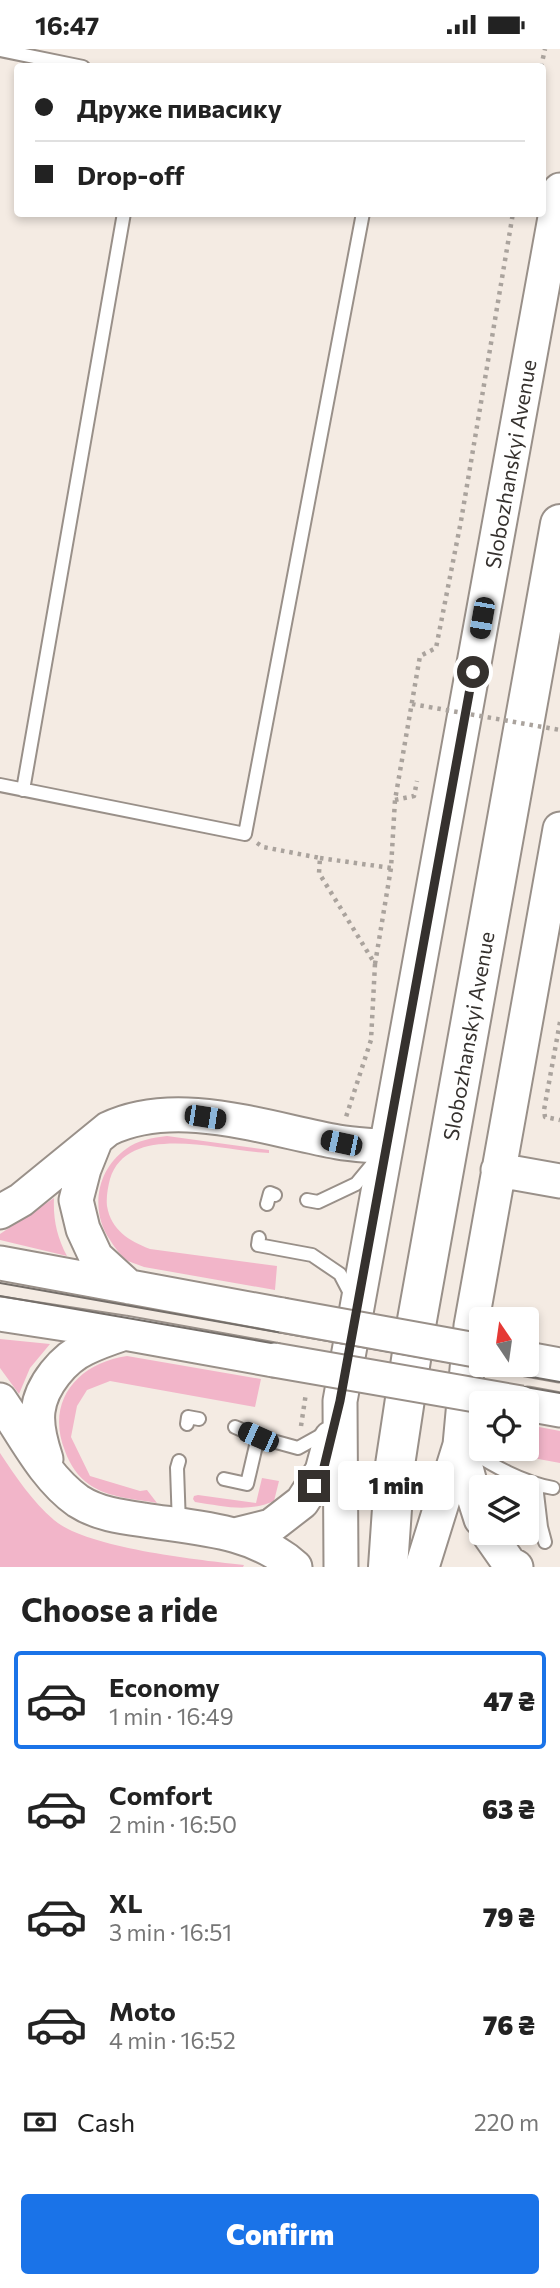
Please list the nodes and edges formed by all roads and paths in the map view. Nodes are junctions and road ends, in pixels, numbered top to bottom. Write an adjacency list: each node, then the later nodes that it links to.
1 (0, 50): 2 (lane)
2 (63, 63)
3 (560, 190): 24 (main road, Slobozhanskyi Avenue)
4 (123, 217): 12 (lane)
5 (362, 217): 15 (lane)
6 (512, 217): 8 (path)
7 (560, 524): 42 (main road, Slobozhanskyi Avenue)
8 (412, 704): 9 (path, bridge); 13 (path)
9 (560, 730)
10 (417, 781): 13 (path)
11 (0, 785): 12 (lane)
12 (23, 790): 15 (lane)
13 (395, 800): 17 (path)
14 (560, 829): 18 (main road)
15 (245, 834): 16 (path)
16 (320, 858): 17 (path); 19 (path)
17 (391, 868): 19 (path)
18 (556, 873): 25 (main road)
19 (375, 964): 22 (path)
20 (560, 1022): 21 (path)
21 (560, 1120)
22 (345, 1121)
23 (97, 1137): 24 (main road); 28 (main road); 31 (main road)
24 (386, 1147): 27 (lane); 32 (main road, Slobozhanskyi Avenue)
25 (498, 1170): 26 (main road); 41 (main road)
26 (560, 1181)
27 (307, 1200)
28 (0, 1212)
29 (259, 1238): 32 (lane)
30 (0, 1263): 31 (main road)
31 (129, 1287): 35 (main road, bridge)
32 (357, 1307): 38 (main road, Slobozhanskyi Avenue)
33 (0, 1314): 34 (main road)
34 (124, 1333): 36 (main road, bridge); 44 (main road)
35 (469, 1349)
36 (469, 1394)
37 (0, 1399): 44 (main road)
38 (340, 1401): 40 (lane); 52 (main road); 56 (main road, Slobozhanskyi Avenue)
39 (235, 1427): 40 (lane)
40 (258, 1437): 46 (lane)
41 (460, 1445): 45 (lane); 47 (main road); 59 (main road)
42 (395, 1465): 57 (main road, Slobozhanskyi Avenue); 58 (main road, Slobozhanskyi Avenue)
43 (182, 1467): 51 (lane)
44 (51, 1473): 51 (main road)
45 (514, 1475)
46 (224, 1479)
47 (469, 1482)
48 (539, 1486): 49 (lane)
49 (553, 1488)
50 (539, 1510): 53 (lane)
51 (179, 1525): 52 (main road)
52 (235, 1535): 55 (main road)
53 (545, 1542)
54 (496, 1545): 60 (main road)
55 (295, 1567)
56 (341, 1567)
57 (366, 1567)
58 (388, 1567)
59 (422, 1567)
60 (516, 1567)

